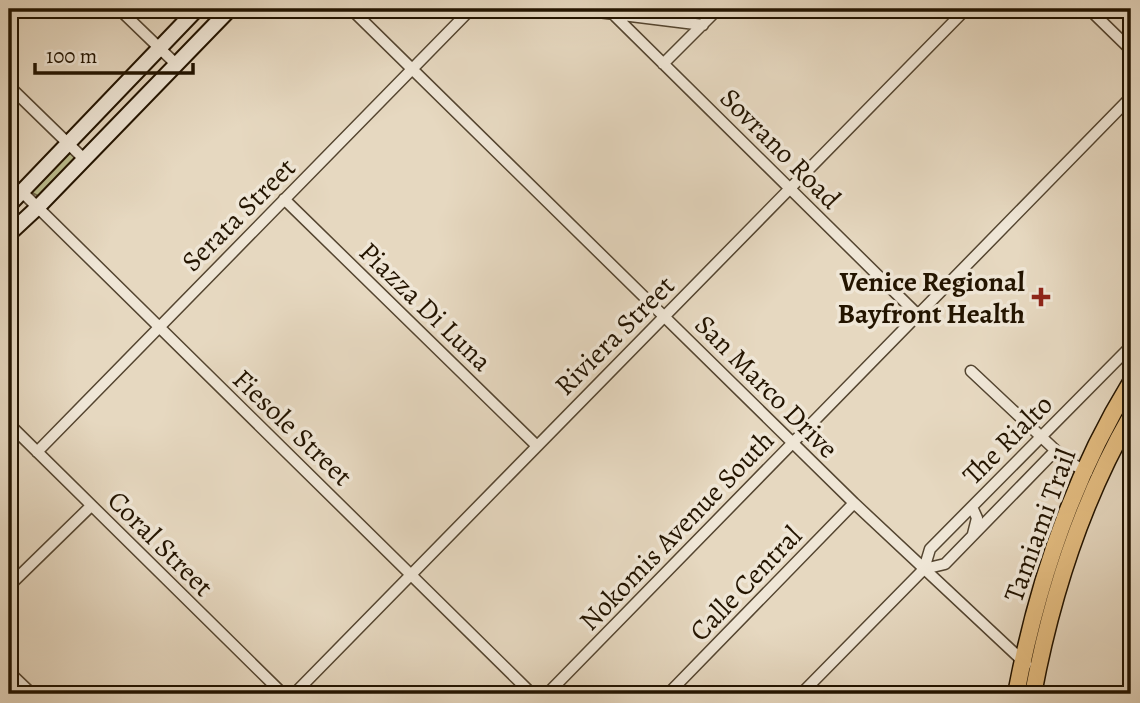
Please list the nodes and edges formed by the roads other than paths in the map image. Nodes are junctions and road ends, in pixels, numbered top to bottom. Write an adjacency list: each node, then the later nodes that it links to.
1 (119, 9): 14 (street)
2 (197, 9): 14 (street)
3 (230, 9): 16 (street)
4 (351, 9): 18 (street, San Marco Drive)
5 (471, 9): 18 (street, Serata Street)
6 (574, 9): 11 (street)
7 (718, 9): 13 (street)
8 (966, 9): 23 (street, Riviera Street)
9 (1090, 9): 15 (street)
10 (1127, 9): 12 (street)
11 (612, 13): 13 (street); 17 (street, Sovrano Road)
12 (1131, 13)
13 (703, 25): 17 (street)
14 (159, 48): 16 (street); 21 (street)
15 (1131, 50)
16 (176, 64): 22 (street)
17 (663, 64): 23 (street, Sovrano Road)
18 (413, 69): 25 (street, Serata Street); 30 (street, San Marco Drive)
19 (9, 86): 21 (street)
20 (1131, 97): 29 (street, Nokomis Avenue South)
21 (68, 144): 22 (street); 24 (street)
22 (83, 159): 27 (street)
23 (789, 189): 29 (street, Sovrano Road); 30 (street, Riviera Street)
24 (22, 191): 26 (street); 27 (street, Fiesole Street)
25 (284, 199): 31 (street, Serata Street); 39 (street, Piazza Di Luna)
26 (9, 205)
27 (38, 207): 28 (street); 31 (street, Fiesole Street)
28 (9, 234)
29 (918, 315): 38 (street, Nokomis Avenue South)
30 (664, 316): 38 (street, San Marco Drive); 39 (street, Riviera Street)
31 (159, 327): 41 (street, Serata Street); 49 (street, Fiesole Street)
32 (1131, 346): 37 (street, The Rialto)
33 (971, 370): 37 (street)
34 (1131, 382): 42 (main road, Tamiami Trail)
35 (1131, 416): 43 (main road, Tamiami Trail)
36 (9, 424): 41 (street, Coral Street)
37 (1041, 437): 40 (street); 46 (street, The Rialto)
38 (792, 443): 44 (street, San Marco Drive); 58 (street, Nokomis Avenue South)
39 (537, 446): 49 (street, Riviera Street)
40 (1055, 451): 42 (street); 47 (street, The Rialto)
41 (37, 452): 45 (street, Coral Street)
42 (1084, 471): 43 (street); 51 (main road, Tamiami Trail)
43 (1100, 478): 52 (main road, Tamiami Trail)
44 (854, 503): 48 (street, San Marco Drive); 59 (street, Calle Central)
45 (91, 506): 50 (street); 55 (street, Coral Street)
46 (972, 507): 47 (street); 48 (street, The Rialto)
47 (971, 537): 48 (street, The Rialto)
48 (924, 569): 51 (street, San Marco Drive); 60 (street, The Rialto)
49 (411, 575): 56 (street, Riviera Street); 57 (street, Fiesole Street)
50 (9, 586)
51 (1022, 662): 52 (street, San Marco Drive); 61 (main road, Tamiami Trail)
52 (1037, 671): 62 (main road, Tamiami Trail)
53 (9, 672): 54 (street)
54 (32, 694)
55 (283, 694)
56 (295, 694)
57 (532, 694)
58 (547, 694)
59 (668, 694)
60 (801, 694)
61 (1016, 694)
62 (1033, 694)

